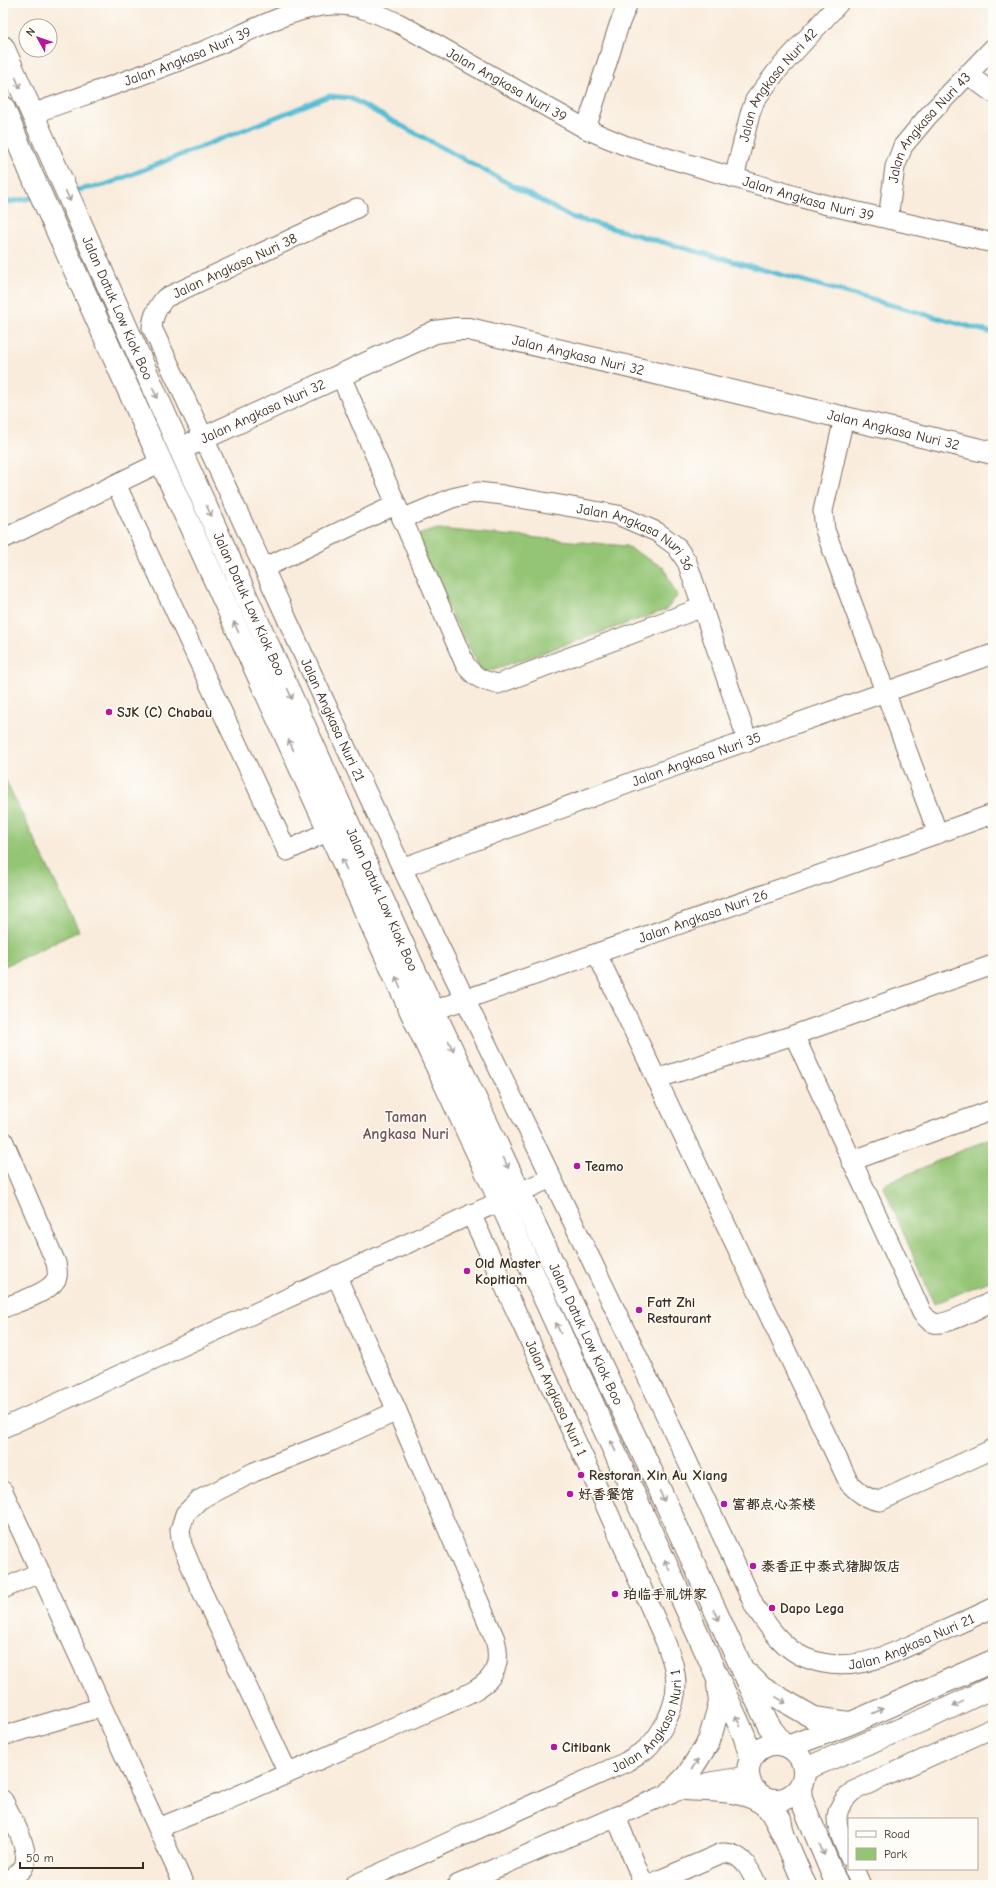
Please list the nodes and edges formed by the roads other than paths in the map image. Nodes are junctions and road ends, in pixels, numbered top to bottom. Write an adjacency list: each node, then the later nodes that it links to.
1 (628, 3): 9 (street)
2 (839, 3): 10 (street, Jalan Angkasa Nuri 42)
3 (3, 47): 8 (main road, Jalan Datuk Low Kiok Boo, one-way to 8)
4 (993, 48): 5 (street, Jalan Angkasa Nuri 43)
5 (967, 74): 6 (street); 12 (street, Jalan Angkasa Nuri 43)
6 (993, 93)
7 (3, 107): 19 (main road, Jalan Datuk Low Kiok Boo)
8 (32, 114): 9 (street, Jalan Angkasa Nuri 39); 17 (main road, Jalan Datuk Low Kiok Boo, one-way to 17)
9 (586, 129): 10 (street, Jalan Angkasa Nuri 39)
10 (734, 178): 12 (street, Jalan Angkasa Nuri 39)
11 (358, 208): 16 (street, Jalan Angkasa Nuri 38)
12 (888, 219): 13 (street, Jalan Angkasa Nuri 39)
13 (993, 243)
14 (340, 374): 15 (main road, Jalan Angkasa Nuri 32); 16 (main road, Jalan Angkasa Nuri 32); 21 (street)
15 (844, 418): 18 (main road, Jalan Angkasa Nuri 32); 26 (street)
16 (205, 438): 17 (main road, Jalan Angkasa Nuri 32); 23 (street, Jalan Angkasa Nuri 21)
17 (180, 449): 29 (main road, Jalan Datuk Low Kiok Boo, one-way to 29)
18 (993, 453)
19 (161, 462): 20 (street); 29 (main road, Jalan Datuk Low Kiok Boo, one-way to 19)
20 (116, 484): 22 (street); 29 (street)
21 (398, 512): 23 (street, Jalan Angkasa Nuri 36); 24 (street, Jalan Angkasa Nuri 36); 24 (street)
22 (3, 539)
23 (264, 568): 31 (street, Jalan Angkasa Nuri 21)
24 (703, 607): 27 (street, Jalan Angkasa Nuri 36)
25 (993, 654): 26 (street, Jalan Angkasa Nuri 35)
26 (885, 693): 27 (street, Jalan Angkasa Nuri 35); 30 (street)
27 (748, 742): 31 (street, Jalan Angkasa Nuri 35)
28 (993, 814): 30 (street, Jalan Angkasa Nuri 26)
29 (339, 826): 35 (main road, Jalan Datuk Low Kiok Boo); 36 (main road, Jalan Datuk Low Kiok Boo, one-way to 29)
30 (938, 834): 32 (street, Jalan Angkasa Nuri 26)
31 (402, 868): 34 (street, Jalan Angkasa Nuri 21)
32 (597, 954): 34 (street, Jalan Angkasa Nuri 26); 38 (street)
33 (993, 965): 37 (street)
34 (466, 999): 35 (street, Jalan Angkasa Nuri 26); 42 (street, Jalan Angkasa Nuri 21)
35 (434, 1011): 36 (street, Jalan Angkasa Nuri 26); 43 (main road, Jalan Datuk Low Kiok Boo, one-way to 43)
36 (414, 1018): 44 (main road, Jalan Datuk Low Kiok Boo)
37 (794, 1035): 38 (street); 41 (street)
38 (656, 1079): 51 (street)
39 (993, 1110): 41 (street)
40 (3, 1140): 48 (street)
41 (851, 1161): 47 (street)
42 (550, 1178): 43 (street); 55 (street, Jalan Angkasa Nuri 21)
43 (520, 1192): 44 (street); 57 (main road, Jalan Datuk Low Kiok Boo, one-way to 57)
44 (500, 1201): 45 (street); 58 (main road, Jalan Datuk Low Kiok Boo, one-way to 44)
45 (471, 1214): 46 (street); 80 (street, Jalan Angkasa Nuri 1)
46 (336, 1275): 49 (street); 50 (street)
47 (993, 1301)
48 (3, 1308)
49 (397, 1411): 67 (street); 67 (street)
50 (3, 1428)
51 (993, 1450)
52 (3, 1491): 53 (street)
53 (40, 1572): 54 (street); 60 (street)
54 (3, 1589)
55 (993, 1608)
56 (993, 1661): 61 (main road, one-way to 56)
57 (740, 1666): 61 (main road, one-way to 61); 65 (main road, Jalan Datuk Low Kiok Boo)
58 (716, 1675): 66 (main road, Jalan Datuk Low Kiok Boo, one-way to 58); 69 (main road, one-way to 58)
59 (993, 1687): 64 (main road, one-way to 64)
60 (102, 1707): 63 (street); 74 (street)
61 (851, 1723): 65 (main road)
62 (993, 1728): 76 (street)
63 (3, 1736)
64 (864, 1744): 68 (main road); 73 (main road)
65 (786, 1745): 66 (main road); 68 (main road)
66 (750, 1767): 69 (street); 71 (main road)
67 (288, 1773): 74 (street)
68 (803, 1778): 71 (main road); 73 (main road)
69 (678, 1791): 72 (street); 75 (main road)
70 (3, 1800): 78 (street)
71 (775, 1800): 75 (main road)
72 (616, 1817): 81 (street); 82 (street)
73 (810, 1822): 86 (main road, one-way to 86)
74 (158, 1828): 79 (street)
75 (783, 1834): 85 (main road)
76 (848, 1853)
77 (854, 1870): 87 (street)
78 (3, 1884)
79 (184, 1885)
80 (354, 1885)
81 (457, 1885)
82 (644, 1885)
83 (648, 1885): 84 (street)
84 (757, 1885)
85 (806, 1885)
86 (837, 1885)
87 (861, 1885)

